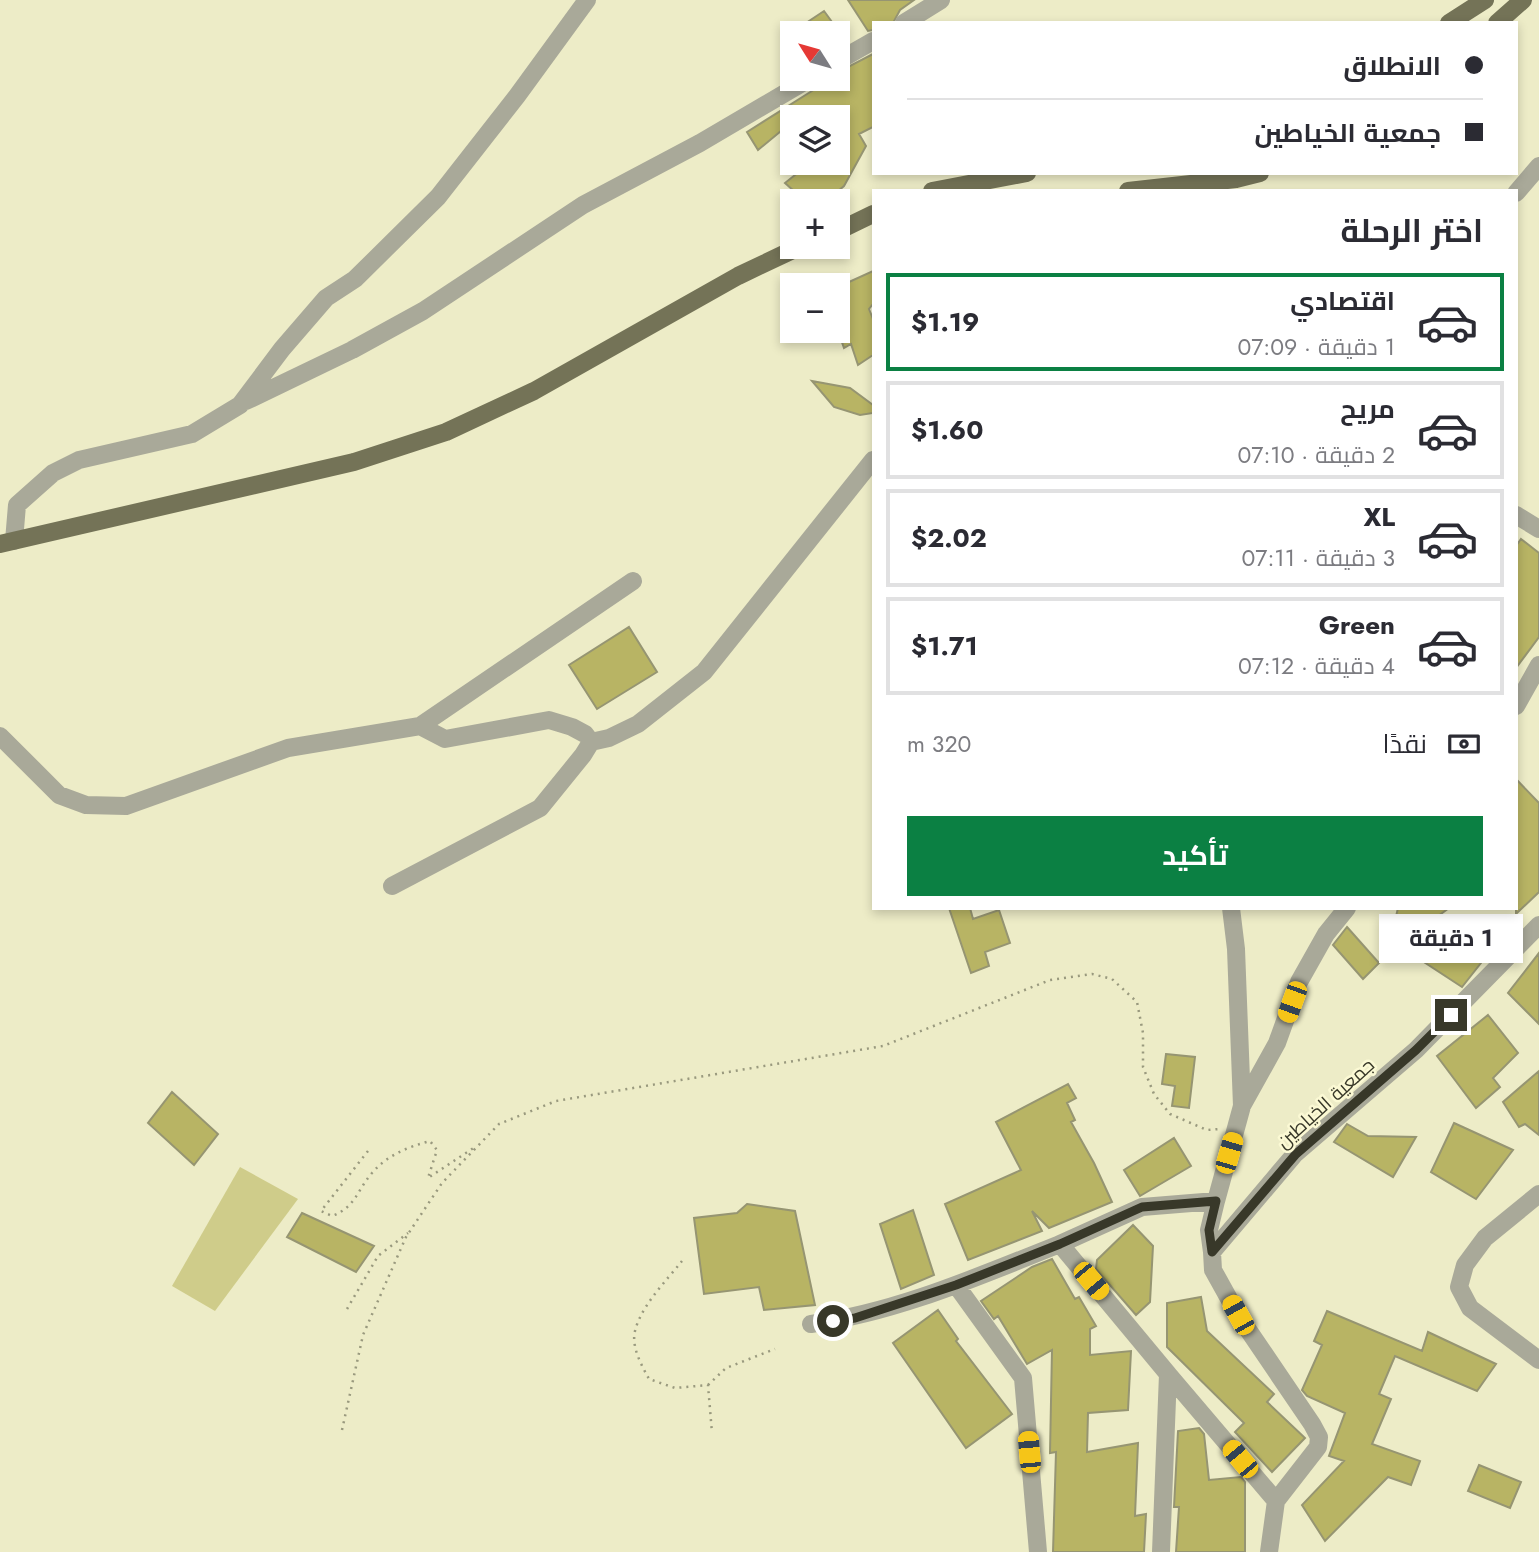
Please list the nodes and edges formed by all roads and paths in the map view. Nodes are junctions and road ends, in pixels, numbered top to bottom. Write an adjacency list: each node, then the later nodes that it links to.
1 (587, 0): 22 (street)
2 (941, 0): 5 (street)
3 (1485, 0): 6 (main road)
4 (1523, 0): 7 (main road)
5 (907, 21)
6 (1452, 21)
7 (1499, 21)
8 (872, 42): 9 (street)
9 (850, 54)
10 (789, 91): 22 (street)
11 (1539, 166): 16 (street)
12 (1016, 175): 14 (main road)
13 (1245, 175): 15 (main road)
14 (943, 189)
15 (1142, 189)
16 (1518, 191)
17 (872, 214): 19 (main road)
18 (872, 221): 20 (main road)
19 (850, 226)
20 (850, 227)
21 (780, 256): 26 (main road)
22 (240, 405): 26 (street)
23 (872, 461): 32 (street)
24 (1518, 516): 25 (street)
25 (1539, 529)
26 (7, 543)
27 (634, 580): 30 (street)
28 (1539, 665): 29 (street)
29 (1518, 702)
30 (420, 726): 31 (street); 32 (street)
31 (0, 736)
32 (591, 742): 33 (street)
33 (392, 886)
34 (1231, 910): 37 (street)
35 (1345, 910): 37 (street)
36 (1539, 925): 45 (street, جمعية الخياطين)
37 (1242, 1105): 38 (street)
38 (1236, 1129): 39 (path); 42 (street)
39 (480, 1143): 40 (path); 43 (path)
40 (368, 1152)
41 (1539, 1194): 51 (street)
42 (1216, 1201): 44 (street); 45 (street)
43 (410, 1231): 48 (path); 54 (path)
44 (1060, 1244): 47 (street); 52 (street)
45 (1212, 1252): 56 (street)
46 (682, 1261): 53 (path)
47 (956, 1285): 49 (street); 57 (street)
48 (347, 1309)
49 (811, 1324)
50 (775, 1349): 53 (path)
51 (1539, 1360)
52 (1168, 1374): 56 (street); 58 (street)
53 (708, 1385): 55 (path)
54 (342, 1430)
55 (712, 1433)
56 (1276, 1501): 59 (street)
57 (1038, 1552)
58 (1161, 1552)
59 (1269, 1552)

